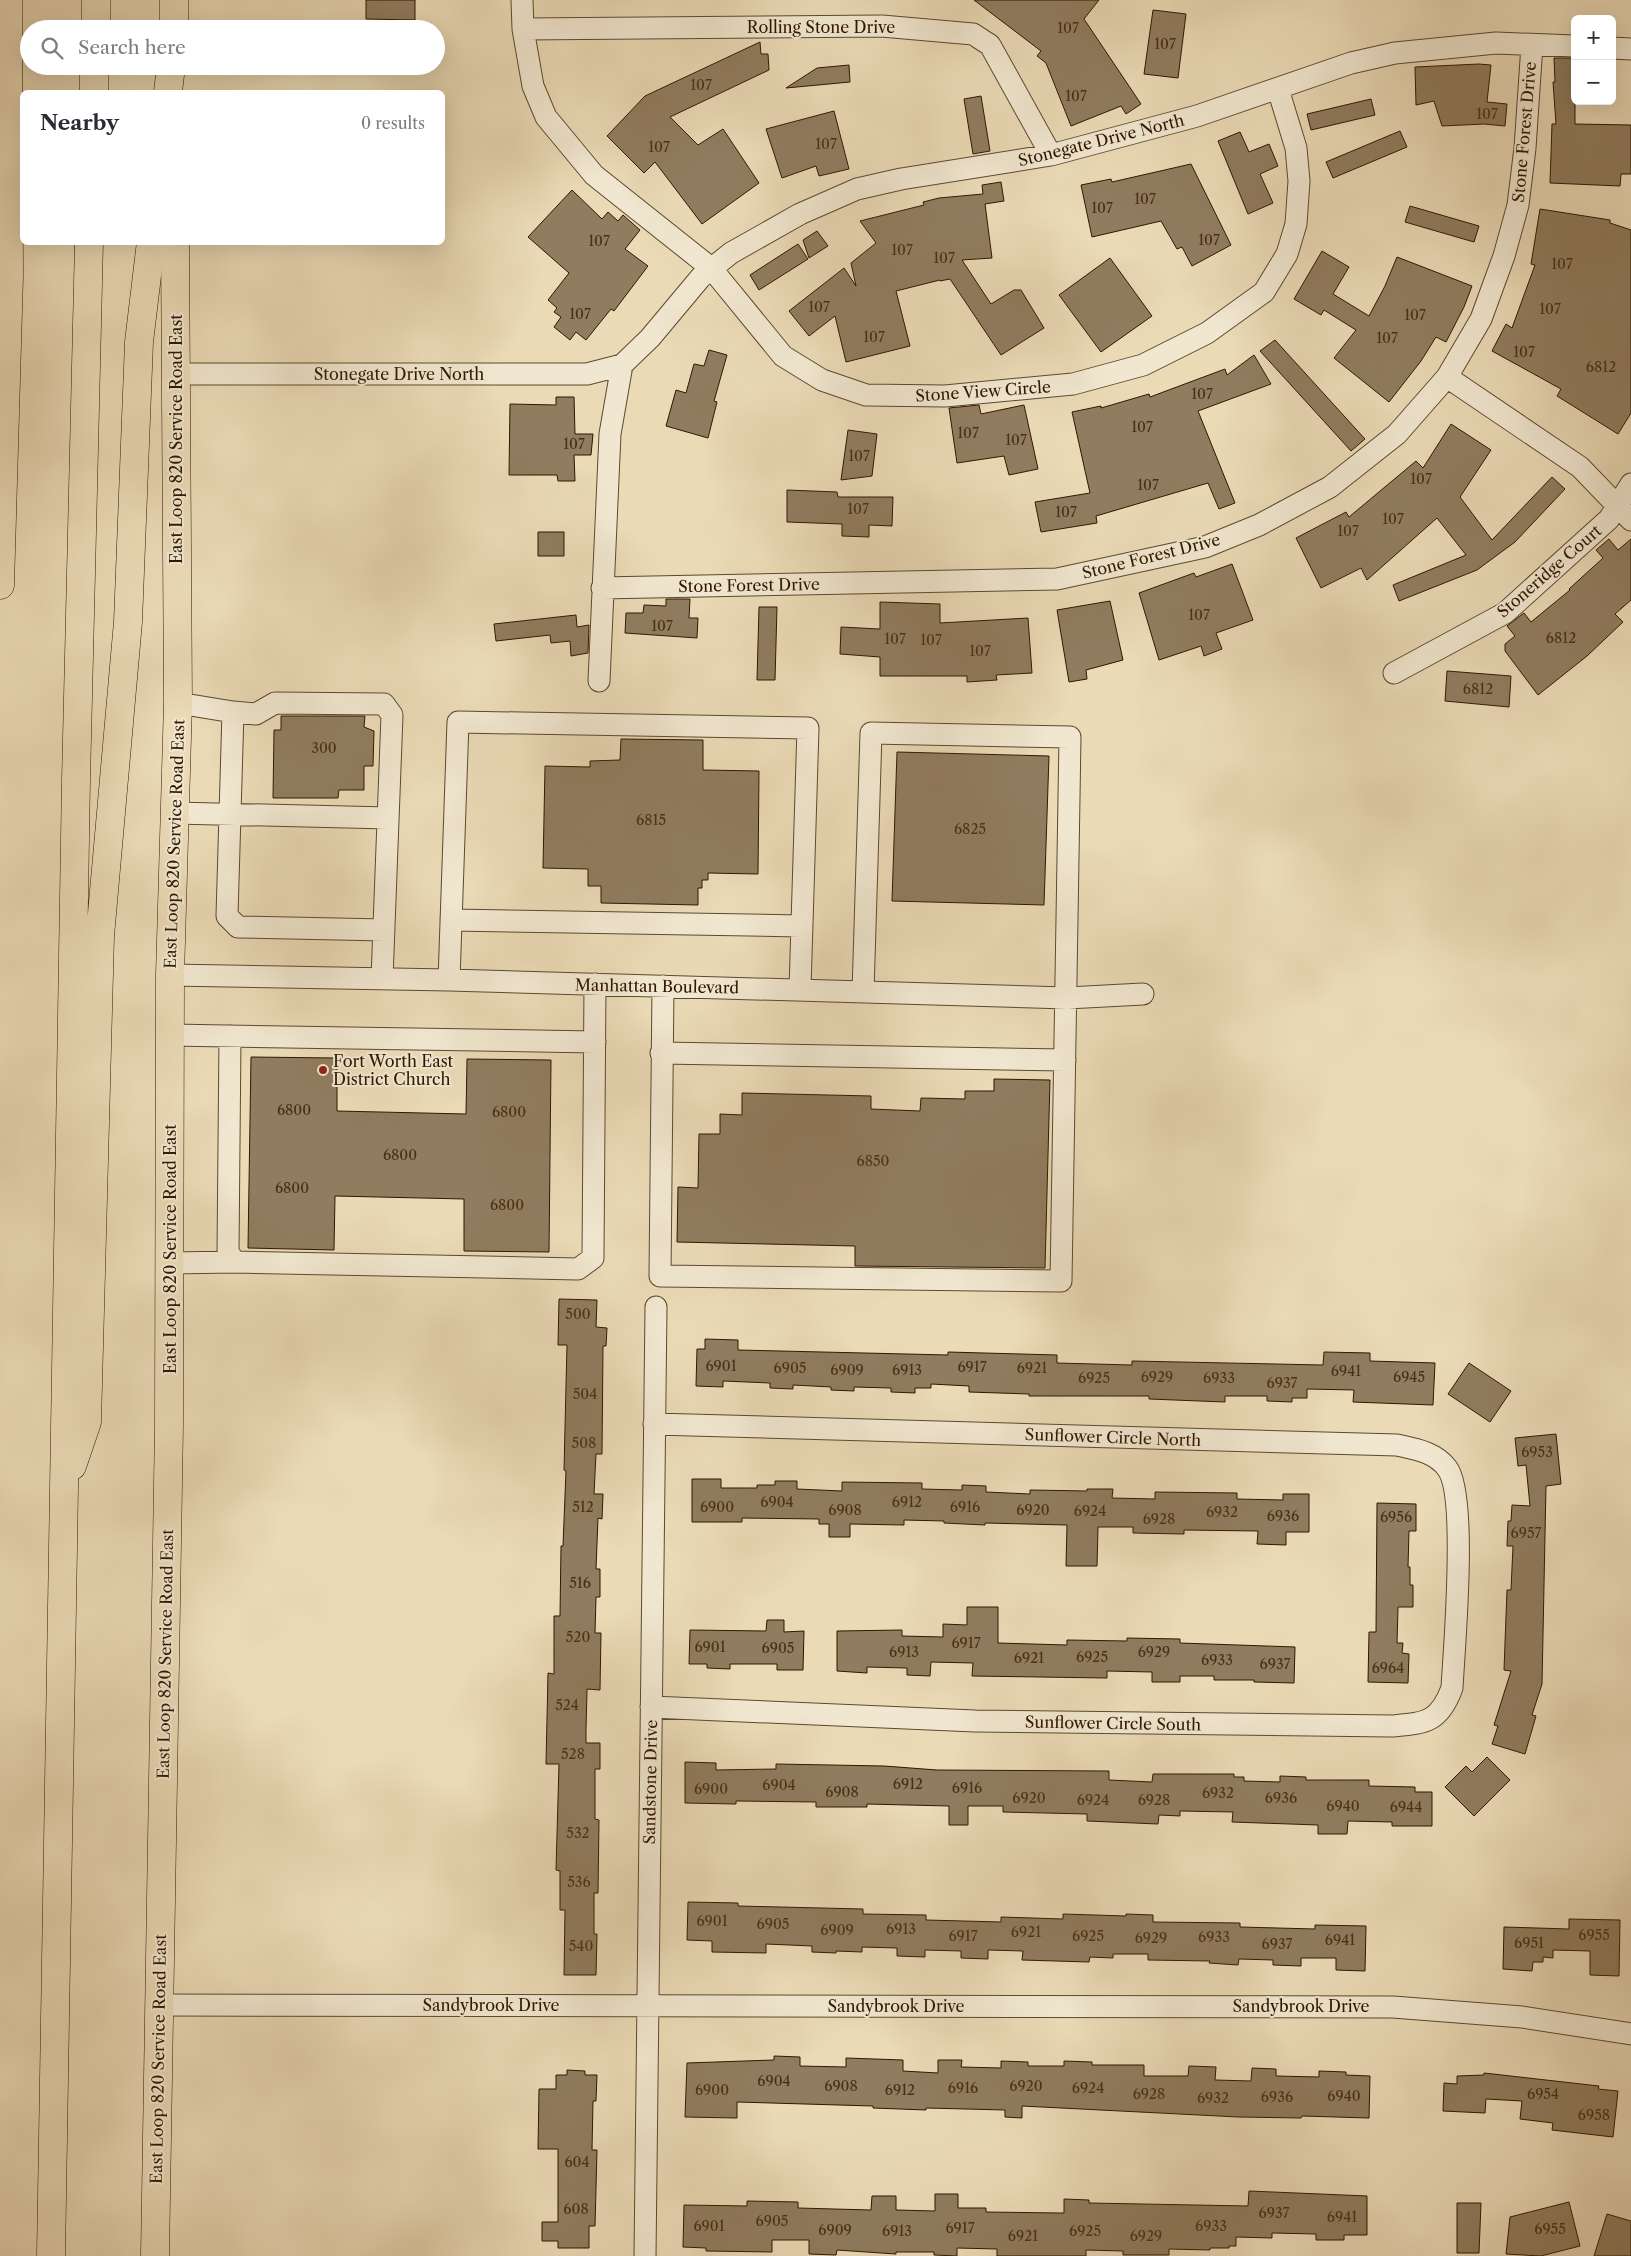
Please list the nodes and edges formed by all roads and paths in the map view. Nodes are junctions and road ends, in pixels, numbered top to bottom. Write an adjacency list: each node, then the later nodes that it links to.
1 (8, 0): 29 (main road)
2 (96, 0): 5 (main road)
3 (174, 0): 6 (main road)
4 (522, 0): 7 (street, Stone View Circle)
5 (96, 20)
6 (174, 20)
7 (523, 29): 19 (street, Rolling Stone Drive); 23 (street, Stone View Circle)
8 (1532, 45): 9 (street, Stonegate Drive North); 15 (street, Stonegate Drive North); 26 (street, Stone Forest Drive)
9 (1571, 46)
10 (1616, 48): 11 (street)
11 (1631, 49)
12 (94, 75): 16 (main road)
13 (171, 75): 17 (main road)
14 (173, 75): 18 (main road)
15 (1278, 89): 19 (street, Stonegate Drive North); 23 (street, Stone View Circle)
16 (94, 90)
17 (168, 90)
18 (174, 90)
19 (1050, 155): 23 (street, Stonegate Drive North)
20 (90, 245): 59 (main road)
21 (151, 245): 59 (main road)
22 (175, 245): 25 (main road, East Loop 820 Service Road East)
23 (711, 268): 24 (street, Stonegate Drive North)
24 (622, 364): 25 (street, Stonegate Drive North); 30 (street)
25 (176, 374): 33 (main road, East Loop 820 Service Road East)
26 (1447, 377): 28 (street); 30 (street, Stone Forest Drive)
27 (1631, 484): 28 (street, Stoneridge Court)
28 (1625, 512): 31 (street, Stoneridge Court)
29 (0, 585)
30 (602, 588): 32 (street)
31 (1394, 673)
32 (599, 681)
33 (178, 703): 34 (street); 35 (main road, East Loop 820 Service Road East)
34 (233, 712): 36 (street); 37 (street)
35 (174, 813): 36 (street); 41 (main road, East Loop 820 Service Road East)
36 (230, 814): 37 (street); 40 (street)
37 (388, 818): 40 (street)
38 (451, 920): 39 (street); 39 (street); 43 (street)
39 (802, 926): 46 (street)
40 (384, 930): 42 (street)
41 (170, 975): 42 (street, Manhattan Boulevard); 50 (main road, East Loop 820 Service Road East)
42 (382, 979): 43 (street, Manhattan Boulevard)
43 (449, 980): 44 (street, Manhattan Boulevard)
44 (595, 984): 45 (street, Manhattan Boulevard); 52 (street)
45 (663, 986): 46 (street, Manhattan Boulevard); 53 (street)
46 (800, 989): 47 (street, Manhattan Boulevard)
47 (863, 992): 49 (street, Manhattan Boulevard); 49 (street)
48 (1144, 994): 49 (street, Manhattan Boulevard)
49 (1066, 998): 54 (street)
50 (170, 1035): 51 (street); 56 (main road, East Loop 820 Service Road East)
51 (230, 1036): 52 (street); 55 (street)
52 (595, 1042): 55 (street)
53 (661, 1053): 54 (street); 54 (street)
54 (1065, 1060)
55 (235, 1262): 56 (street)
56 (170, 1263): 62 (main road, East Loop 820 Service Road East)
57 (656, 1307): 58 (street, Sandstone Drive)
58 (654, 1424): 60 (street, Sunflower Circle North); 61 (street, Sandstone Drive)
59 (64, 1491): 65 (main road)
60 (1458, 1584): 61 (street, Sunflower Circle South)
61 (651, 1707): 63 (street, Sandstone Drive)
62 (160, 2006): 63 (street, Sandybrook Drive); 68 (main road, East Loop 820 Service Road East)
63 (648, 2006): 64 (street, Sandybrook Drive); 69 (street, Sandstone Drive)
64 (1631, 2034)
65 (52, 2090): 66 (main road); 67 (main road)
66 (51, 2256)
67 (67, 2256)
68 (155, 2256)
69 (645, 2256)

